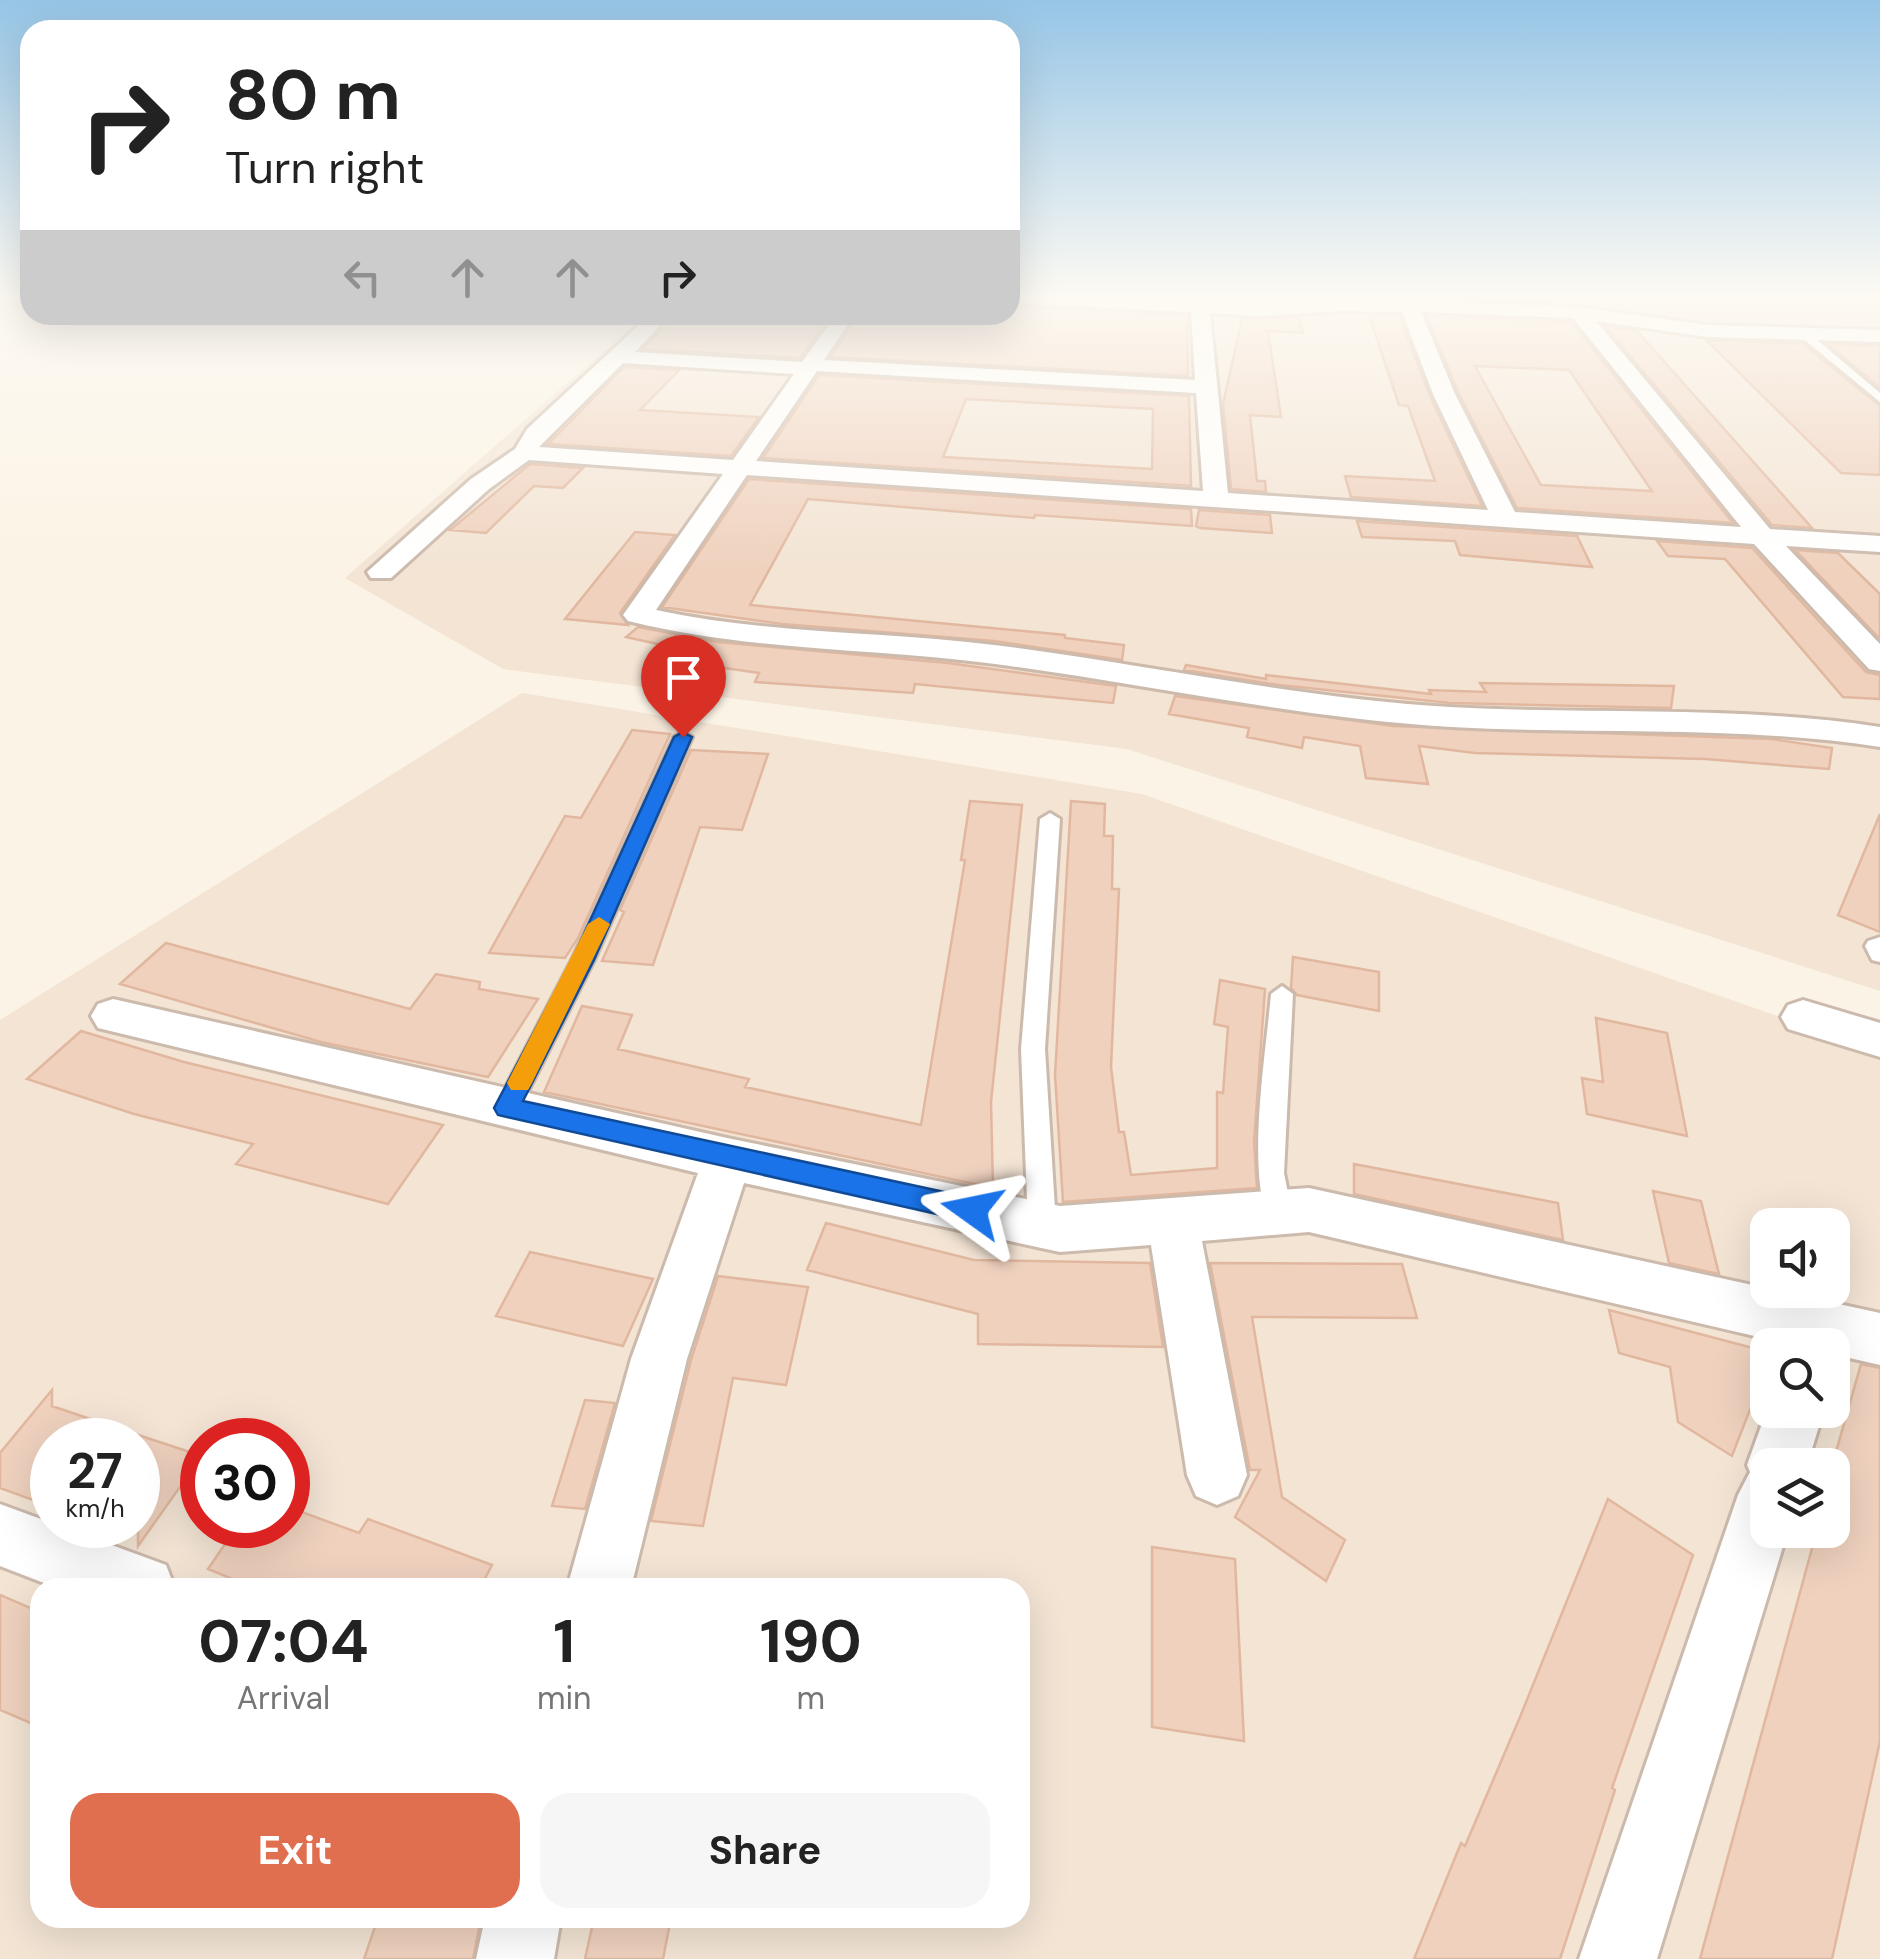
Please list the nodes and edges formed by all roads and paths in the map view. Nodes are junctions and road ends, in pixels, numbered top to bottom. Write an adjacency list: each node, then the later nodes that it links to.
1 (585, 387): 6 (street)
2 (795, 387): 7 (street)
3 (1206, 387): 8 (street)
4 (1442, 387): 9 (street)
5 (1635, 387): 10 (street)
6 (524, 452): 7 (street); 12 (street)
7 (738, 468): 8 (street); 15 (street)
8 (1216, 498): 9 (street)
9 (1505, 518): 10 (street)
10 (1762, 536): 11 (street); 13 (street)
11 (1880, 544)
12 (381, 572)
13 (1880, 662)
14 (683, 737): 23 (lane)
15 (1880, 737)
16 (1050, 818): 27 (lane)
17 (1880, 945): 18 (lane)
18 (1880, 954)
19 (1282, 994): 25 (lane)
20 (113, 1016): 23 (street)
21 (1803, 1017): 22 (street)
22 (1880, 1040)
23 (507, 1108): 24 (street)
24 (727, 1159): 27 (street); 35 (street)
25 (1279, 1213): 26 (street); 28 (street)
26 (1173, 1220): 27 (street); 31 (street)
27 (1042, 1225)
28 (1794, 1328)
29 (1850, 1337): 30 (street)
30 (1880, 1339)
31 (1217, 1475)
32 (0, 1534): 34 (street)
33 (1751, 1548): 38 (street)
34 (117, 1578)
35 (601, 1578)
36 (521, 1928): 37 (street)
37 (515, 1959)
38 (1618, 1959)

